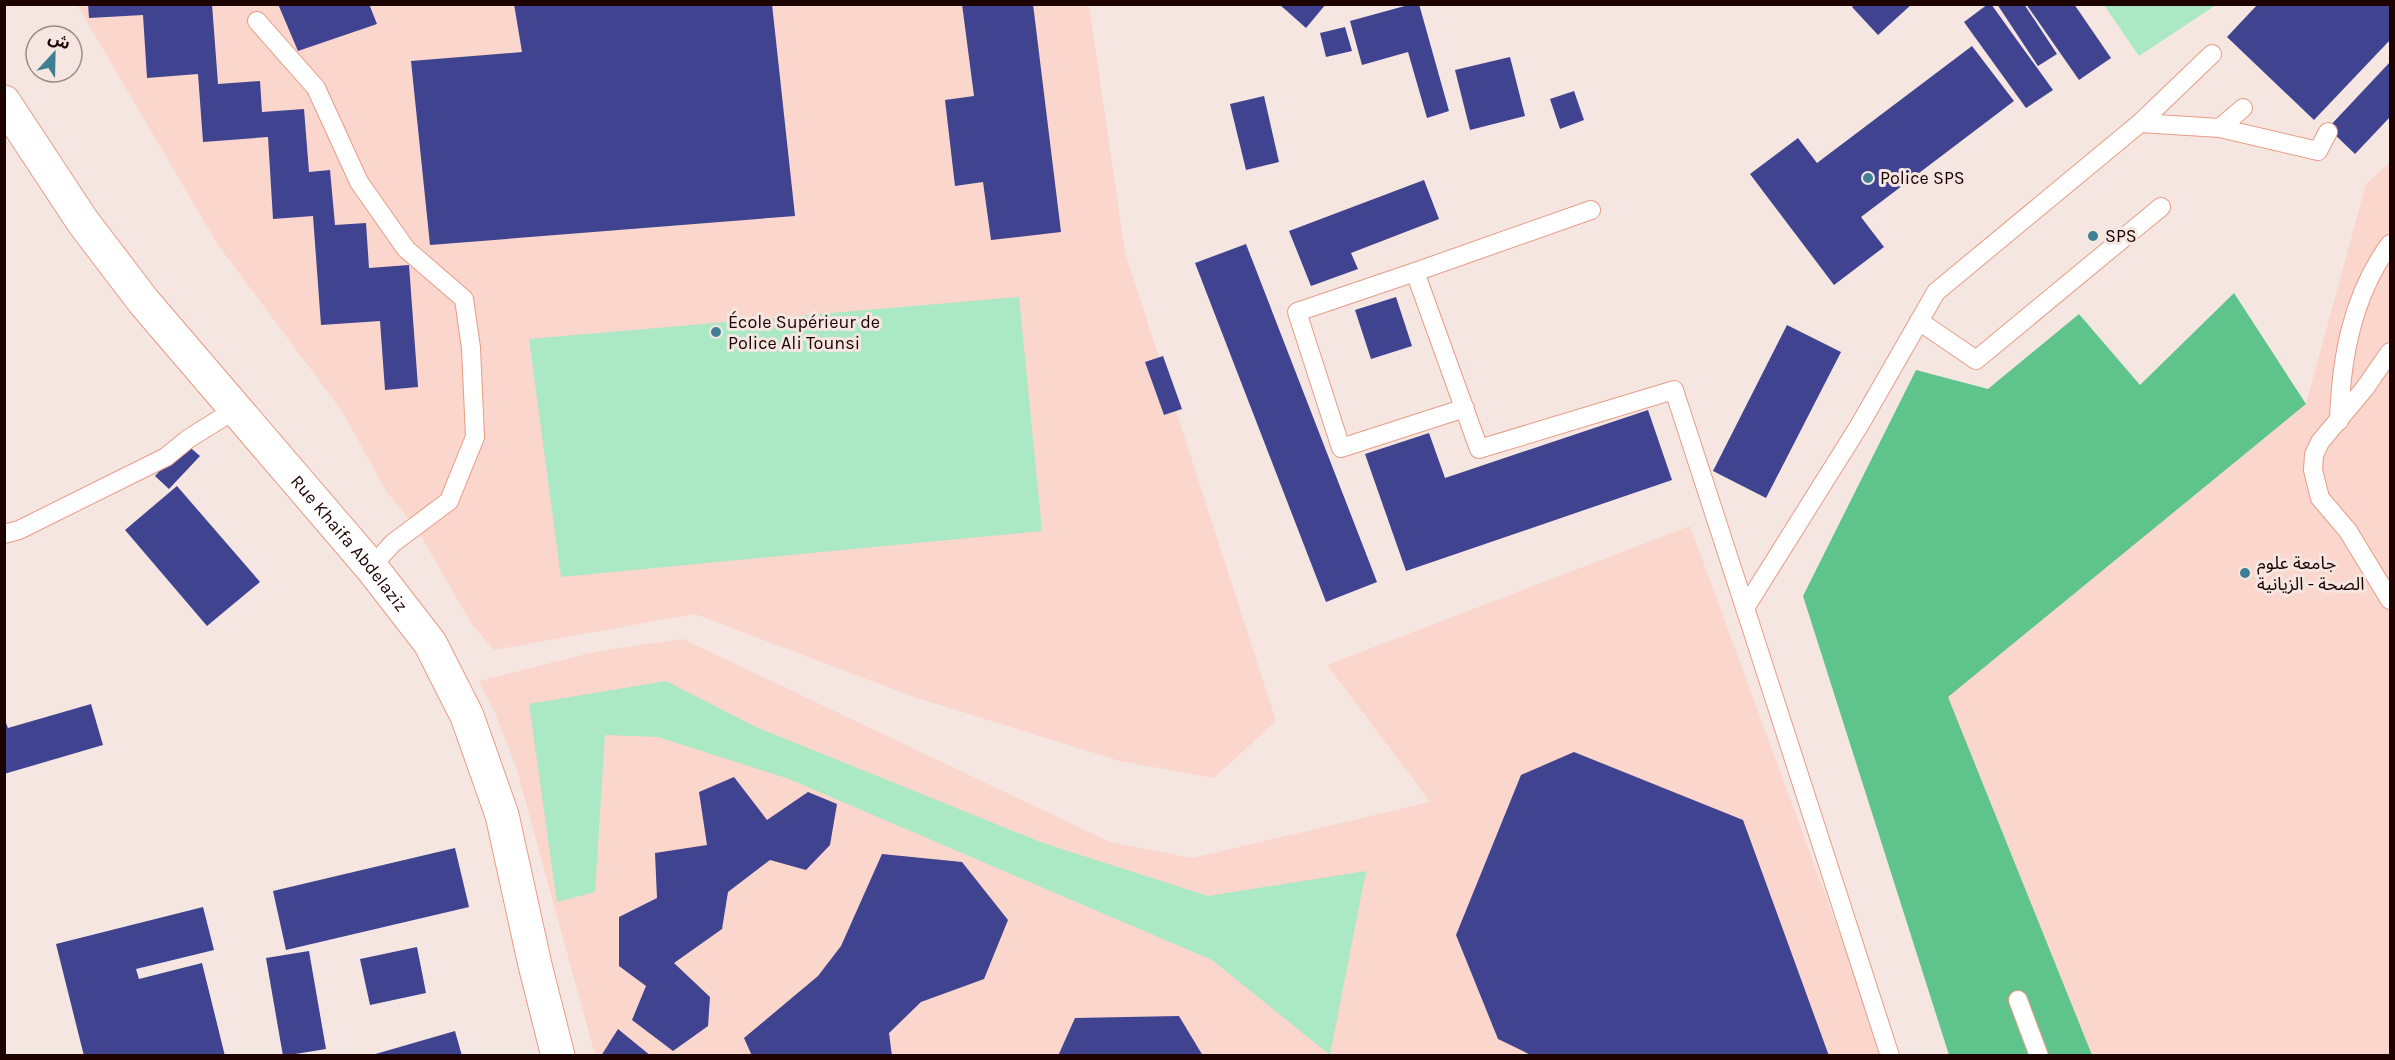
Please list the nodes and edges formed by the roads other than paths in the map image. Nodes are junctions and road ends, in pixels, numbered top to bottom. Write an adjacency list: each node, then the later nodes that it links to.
1 (257, 21): 18 (lane)
2 (2212, 54): 5 (lane)
3 (4, 102): 15 (street, Rue Khaifa Abdelaziz)
4 (2243, 108): 6 (lane)
5 (2140, 123): 6 (lane); 12 (lane)
6 (2220, 128): 7 (lane)
7 (2328, 132)
8 (2161, 207): 12 (lane)
9 (1592, 210): 11 (lane)
10 (2391, 244): 16 (lane)
11 (1415, 272): 14 (lane); 14 (lane)
12 (1919, 321): 20 (lane)
13 (2391, 352): 16 (lane)
14 (1465, 408): 20 (lane)
15 (236, 409): 17 (lane); 18 (street, Rue Khaifa Abdelaziz)
16 (2339, 421): 19 (lane)
17 (4, 534)
18 (371, 567): 22 (street, Rue Khaifa Abdelaziz)
19 (2391, 600)
20 (1745, 608): 23 (lane)
21 (2018, 1000): 24 (lane)
22 (558, 1056)
23 (1890, 1056)
24 (2039, 1056)

